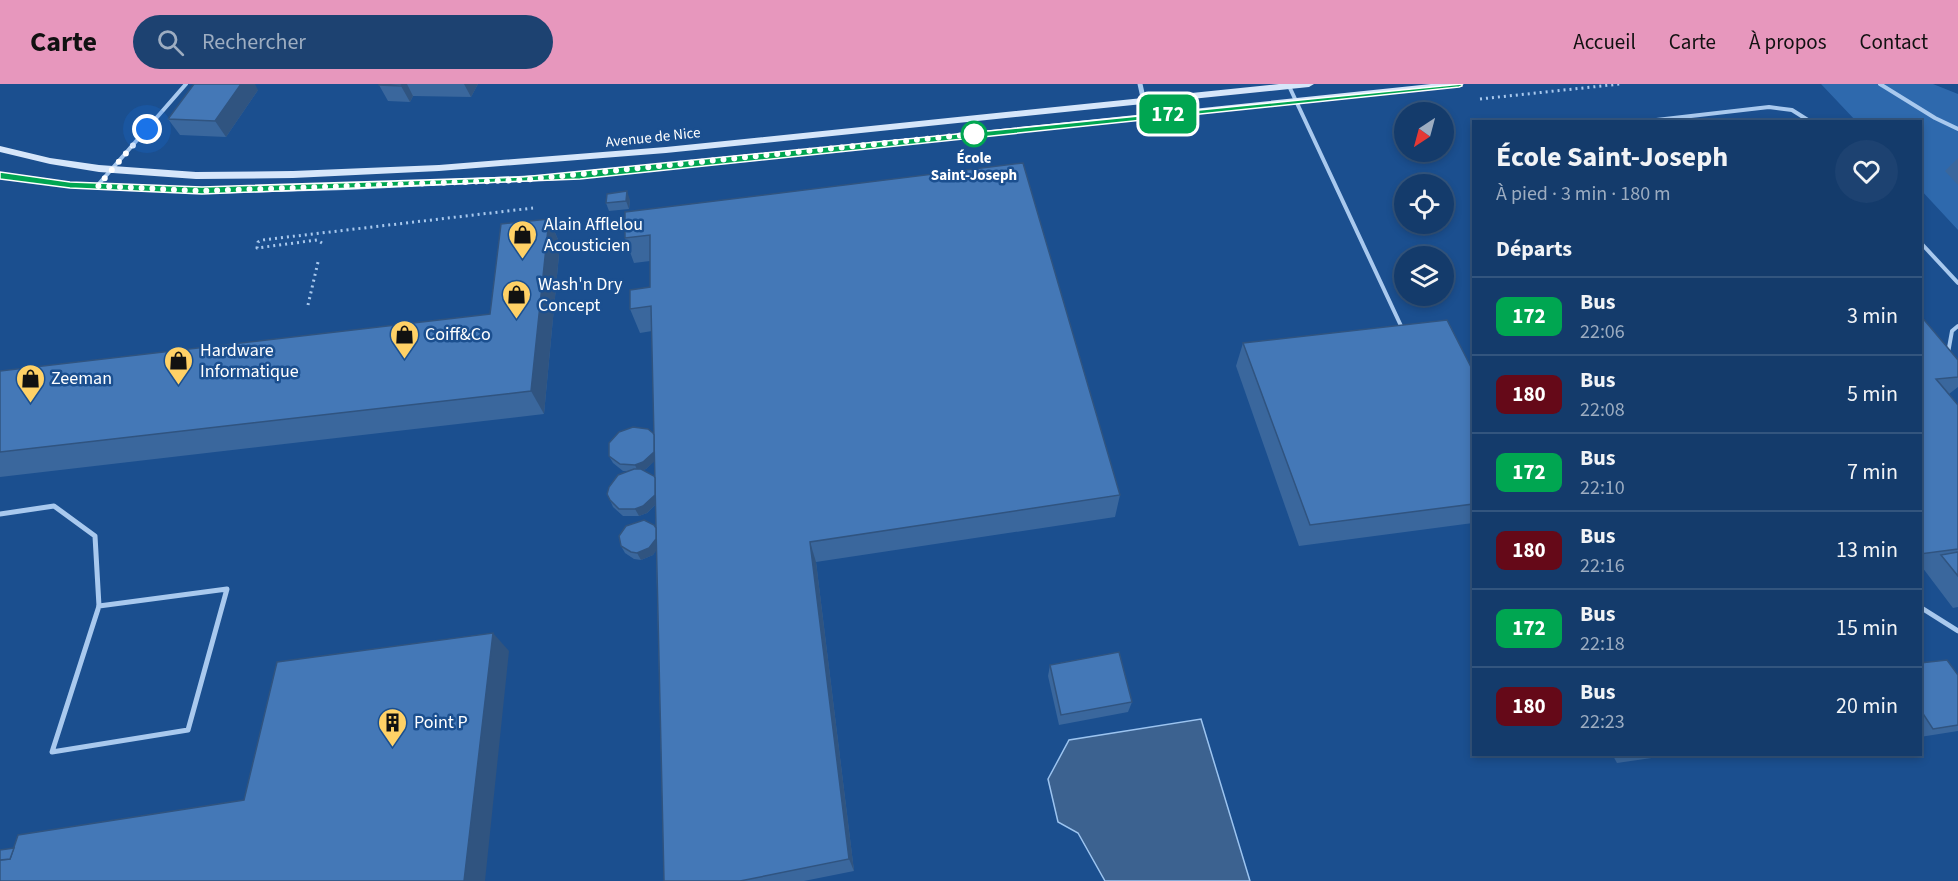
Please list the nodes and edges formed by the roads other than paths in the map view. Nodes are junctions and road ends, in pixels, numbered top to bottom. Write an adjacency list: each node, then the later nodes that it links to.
1 (186, 84): 13 (lane)
2 (1140, 84): 8 (street)
3 (1309, 84): 6 (main road, Avenue de Nice)
4 (1459, 84): 7 (main road, Avenue de Nice)
5 (1880, 84): 11 (lane)
6 (1289, 86): 7 (lane); 8 (main road, Avenue de Nice)
7 (1296, 101): 15 (main road, Avenue de Nice); 19 (lane)
8 (1144, 102): 13 (main road, Avenue de Nice)
9 (1656, 120): 10 (lane)
10 (1808, 120)
11 (1958, 129)
12 (0, 149): 13 (main road, Avenue de Nice)
13 (110, 172): 15 (lane)
14 (0, 175): 15 (main road, Avenue de Nice)
15 (98, 186)
16 (1922, 244): 17 (lane)
17 (1958, 284)
18 (1958, 326): 20 (lane)
19 (1406, 336)
20 (1951, 360)
21 (0, 514): 22 (lane)
22 (99, 606): 22 (lane)
23 (1922, 608): 24 (lane)
24 (1958, 631)

